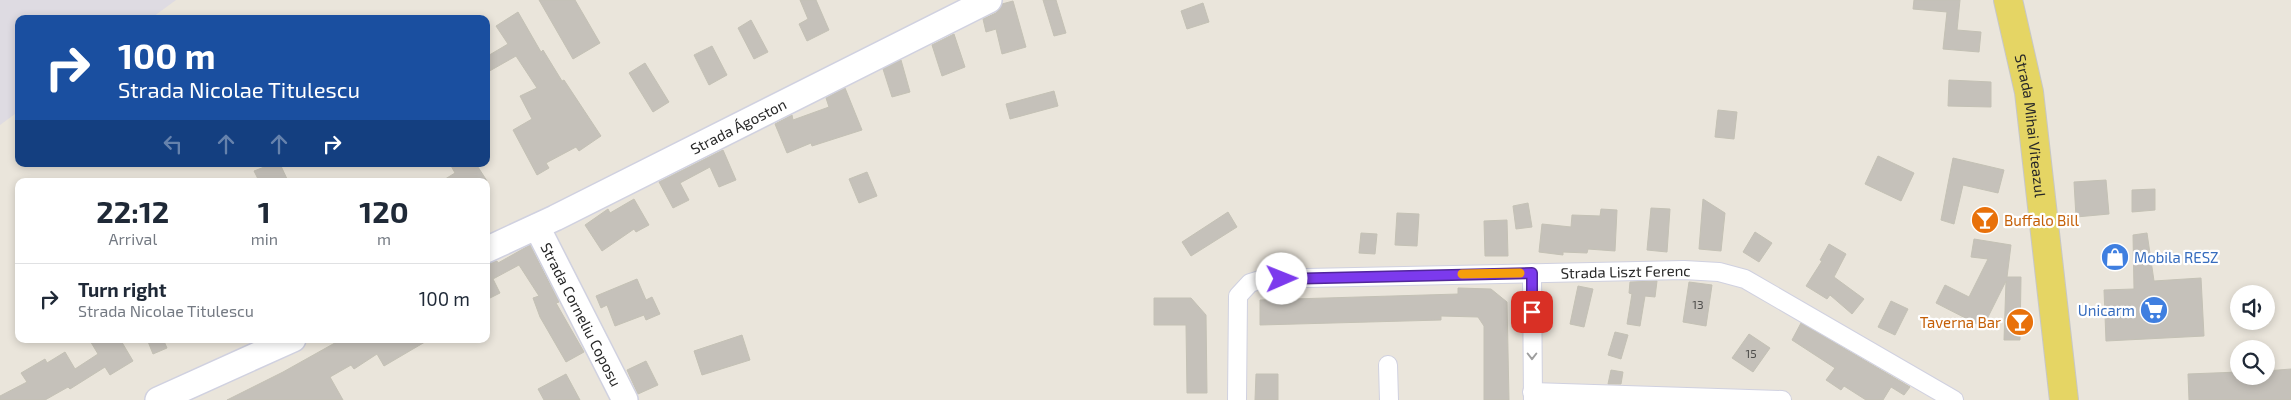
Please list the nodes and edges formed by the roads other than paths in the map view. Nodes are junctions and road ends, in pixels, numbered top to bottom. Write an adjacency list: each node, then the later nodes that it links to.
1 (990, 0): 3 (main road, Strada Ágoston)
2 (2008, 0): 16 (main road, Strada Mihai Viteazul)
3 (537, 227): 4 (main road, Strada Ágoston); 11 (main road, Strada Corneliu Coposu)
4 (490, 248)
5 (1532, 273): 9 (street, one-way to 9); 12 (street, Strada Liszt Ferenc); 15 (street, Strada Liszt Ferenc)
6 (285, 343): 8 (main road)
7 (1388, 365): 13 (street)
8 (191, 393): 10 (main road)
9 (1533, 396): 14 (street)
10 (158, 400)
11 (625, 400)
12 (1237, 400)
13 (1389, 400)
14 (1782, 400)
15 (1954, 400)
16 (2064, 400)

